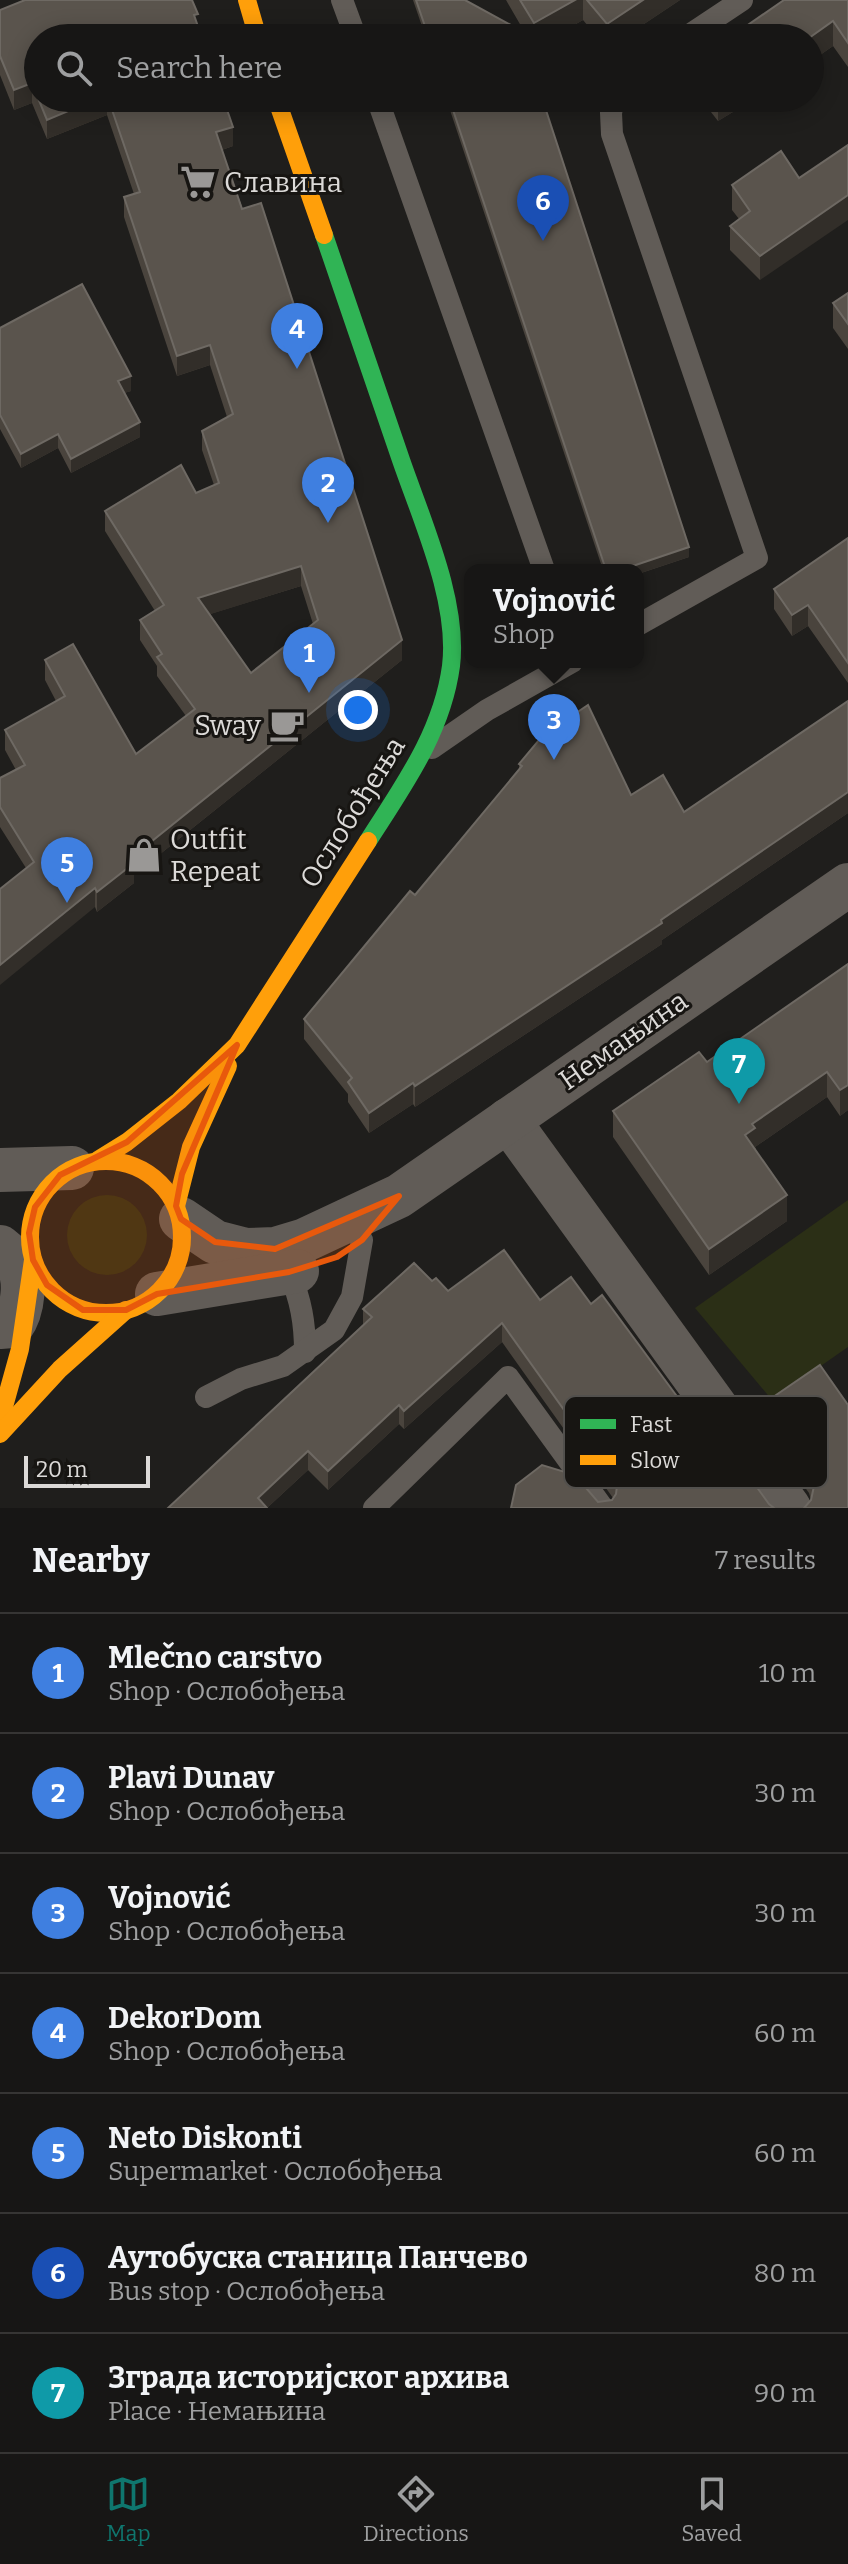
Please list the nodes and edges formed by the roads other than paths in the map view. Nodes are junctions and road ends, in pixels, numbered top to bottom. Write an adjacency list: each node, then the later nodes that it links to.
1 (247, 0): 4 (street)
2 (342, 0): 5 (lane)
3 (742, 0): 6 (lane)
4 (254, 24)
5 (351, 24)
6 (706, 24)
7 (281, 112): 13 (street, Ослобођења)
8 (382, 112): 10 (lane)
9 (611, 112): 11 (lane)
10 (542, 564)
11 (644, 622)
12 (561, 668): 13 (lane)
13 (424, 753): 15 (street, Ослобођења)
14 (848, 885): 16 (street, Немањина)
15 (237, 1045): 17 (street, Ослобођења); 20 (street)
16 (508, 1120): 19 (street, Немањина); 27 (street)
17 (85, 1164): 18 (street); 20 (street); 22 (street)
18 (0, 1170)
19 (399, 1196): 20 (street); 21 (street)
20 (178, 1213): 24 (street)
21 (362, 1240): 23 (street); 26 (lane)
22 (16, 1246): 24 (street); 25 (street); 29 (street)
23 (289, 1272): 24 (street); 26 (lane)
24 (142, 1302): 30 (street)
25 (0, 1327)
26 (305, 1352): 28 (lane)
27 (708, 1396)
28 (206, 1397)
29 (0, 1421)
30 (0, 1434)
31 (564, 1454): 34 (lane)
32 (588, 1488): 35 (lane)
33 (775, 1488): 36 (street)
34 (374, 1508)
35 (603, 1508)
36 (789, 1508)

